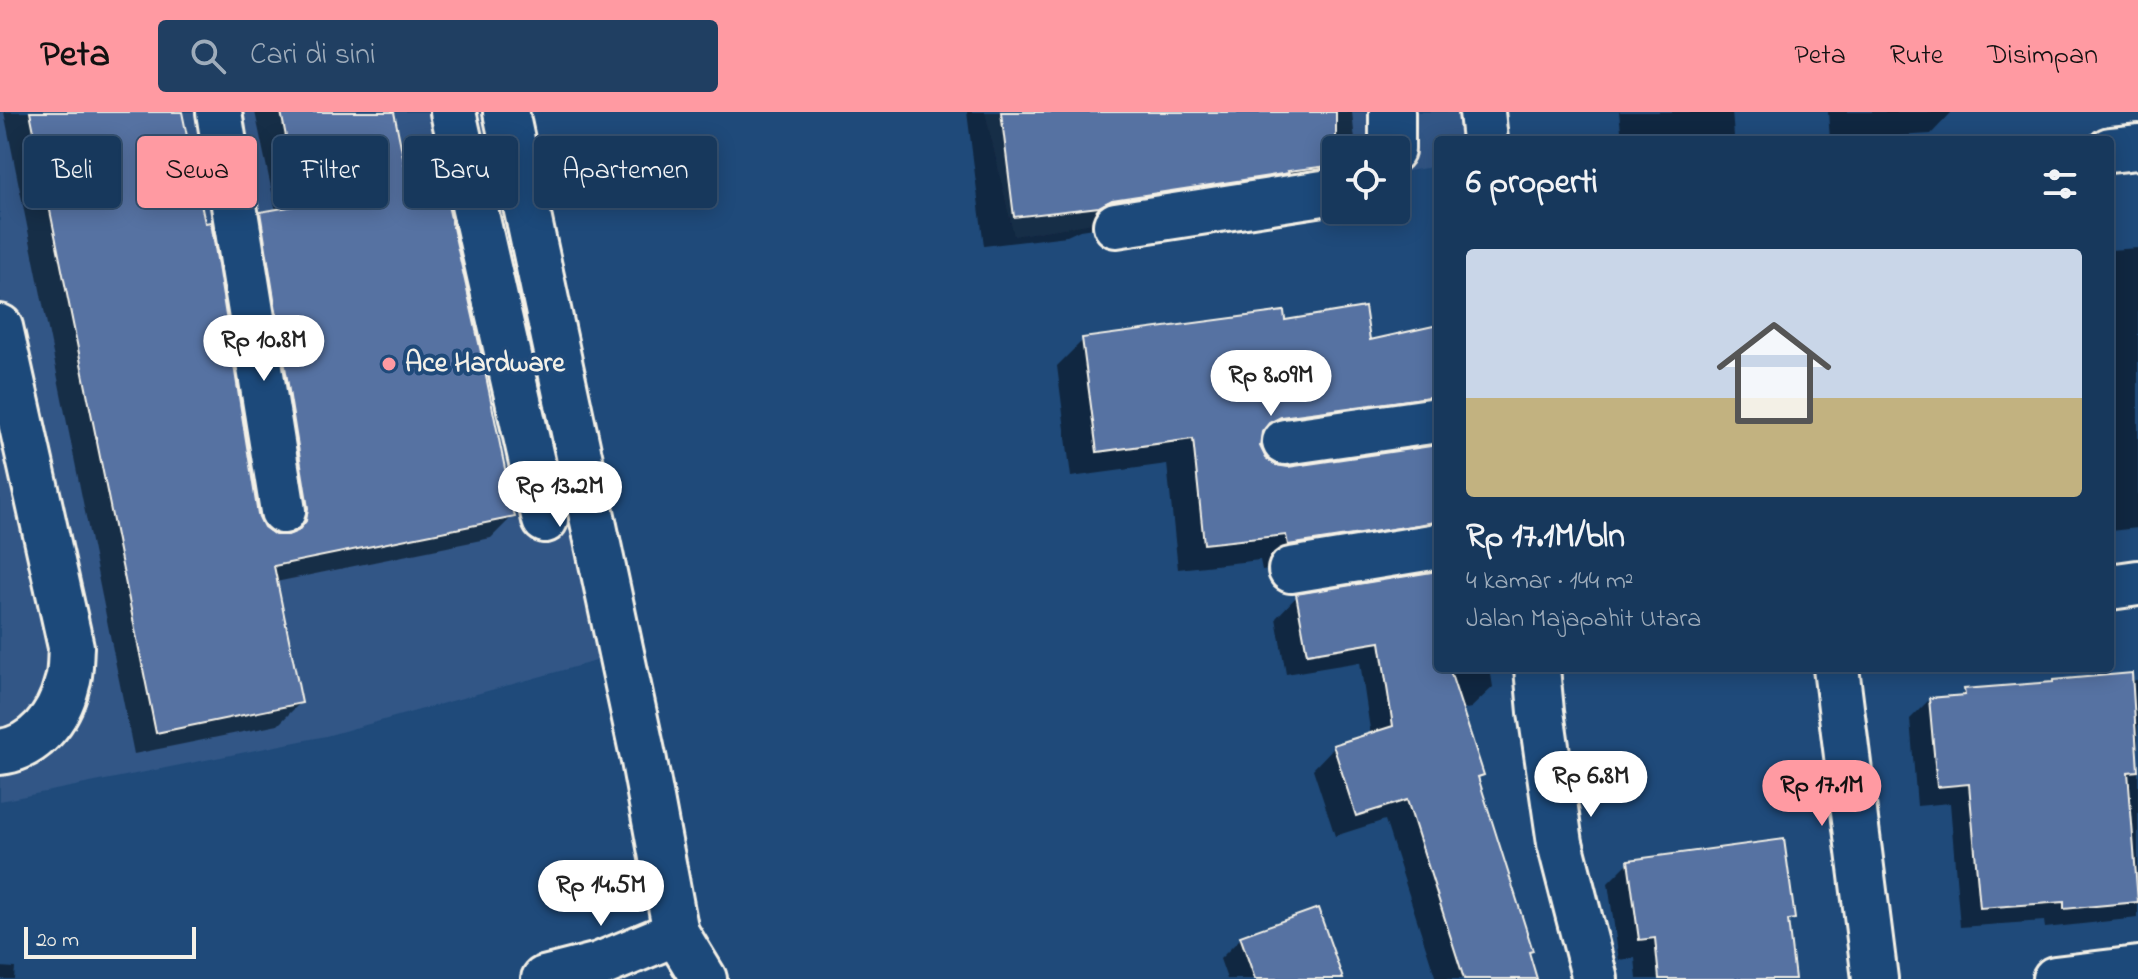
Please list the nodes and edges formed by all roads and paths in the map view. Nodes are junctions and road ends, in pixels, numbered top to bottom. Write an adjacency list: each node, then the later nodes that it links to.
1 (219, 112): 15 (street)
2 (453, 112): 16 (street)
3 (506, 112): 24 (street)
4 (1392, 112): 6 (street)
5 (1482, 112): 7 (street)
6 (1392, 136)
7 (1485, 136)
8 (2138, 147): 9 (street)
9 (2114, 150)
10 (1322, 193): 11 (street)
11 (1116, 225)
12 (0, 327): 23 (street)
13 (1434, 421): 14 (street)
14 (1285, 442)
15 (283, 511)
16 (545, 520)
17 (1434, 547): 18 (street)
18 (1291, 570)
19 (2138, 583): 20 (street)
20 (2114, 586)
21 (1537, 672): 29 (street)
22 (1837, 672): 30 (street)
23 (0, 752)
24 (676, 933): 26 (street); 28 (street)
25 (2138, 969): 31 (street)
26 (601, 972): 27 (street)
27 (544, 979)
28 (704, 979)
29 (1595, 979)
30 (1875, 979)
31 (2055, 979)

